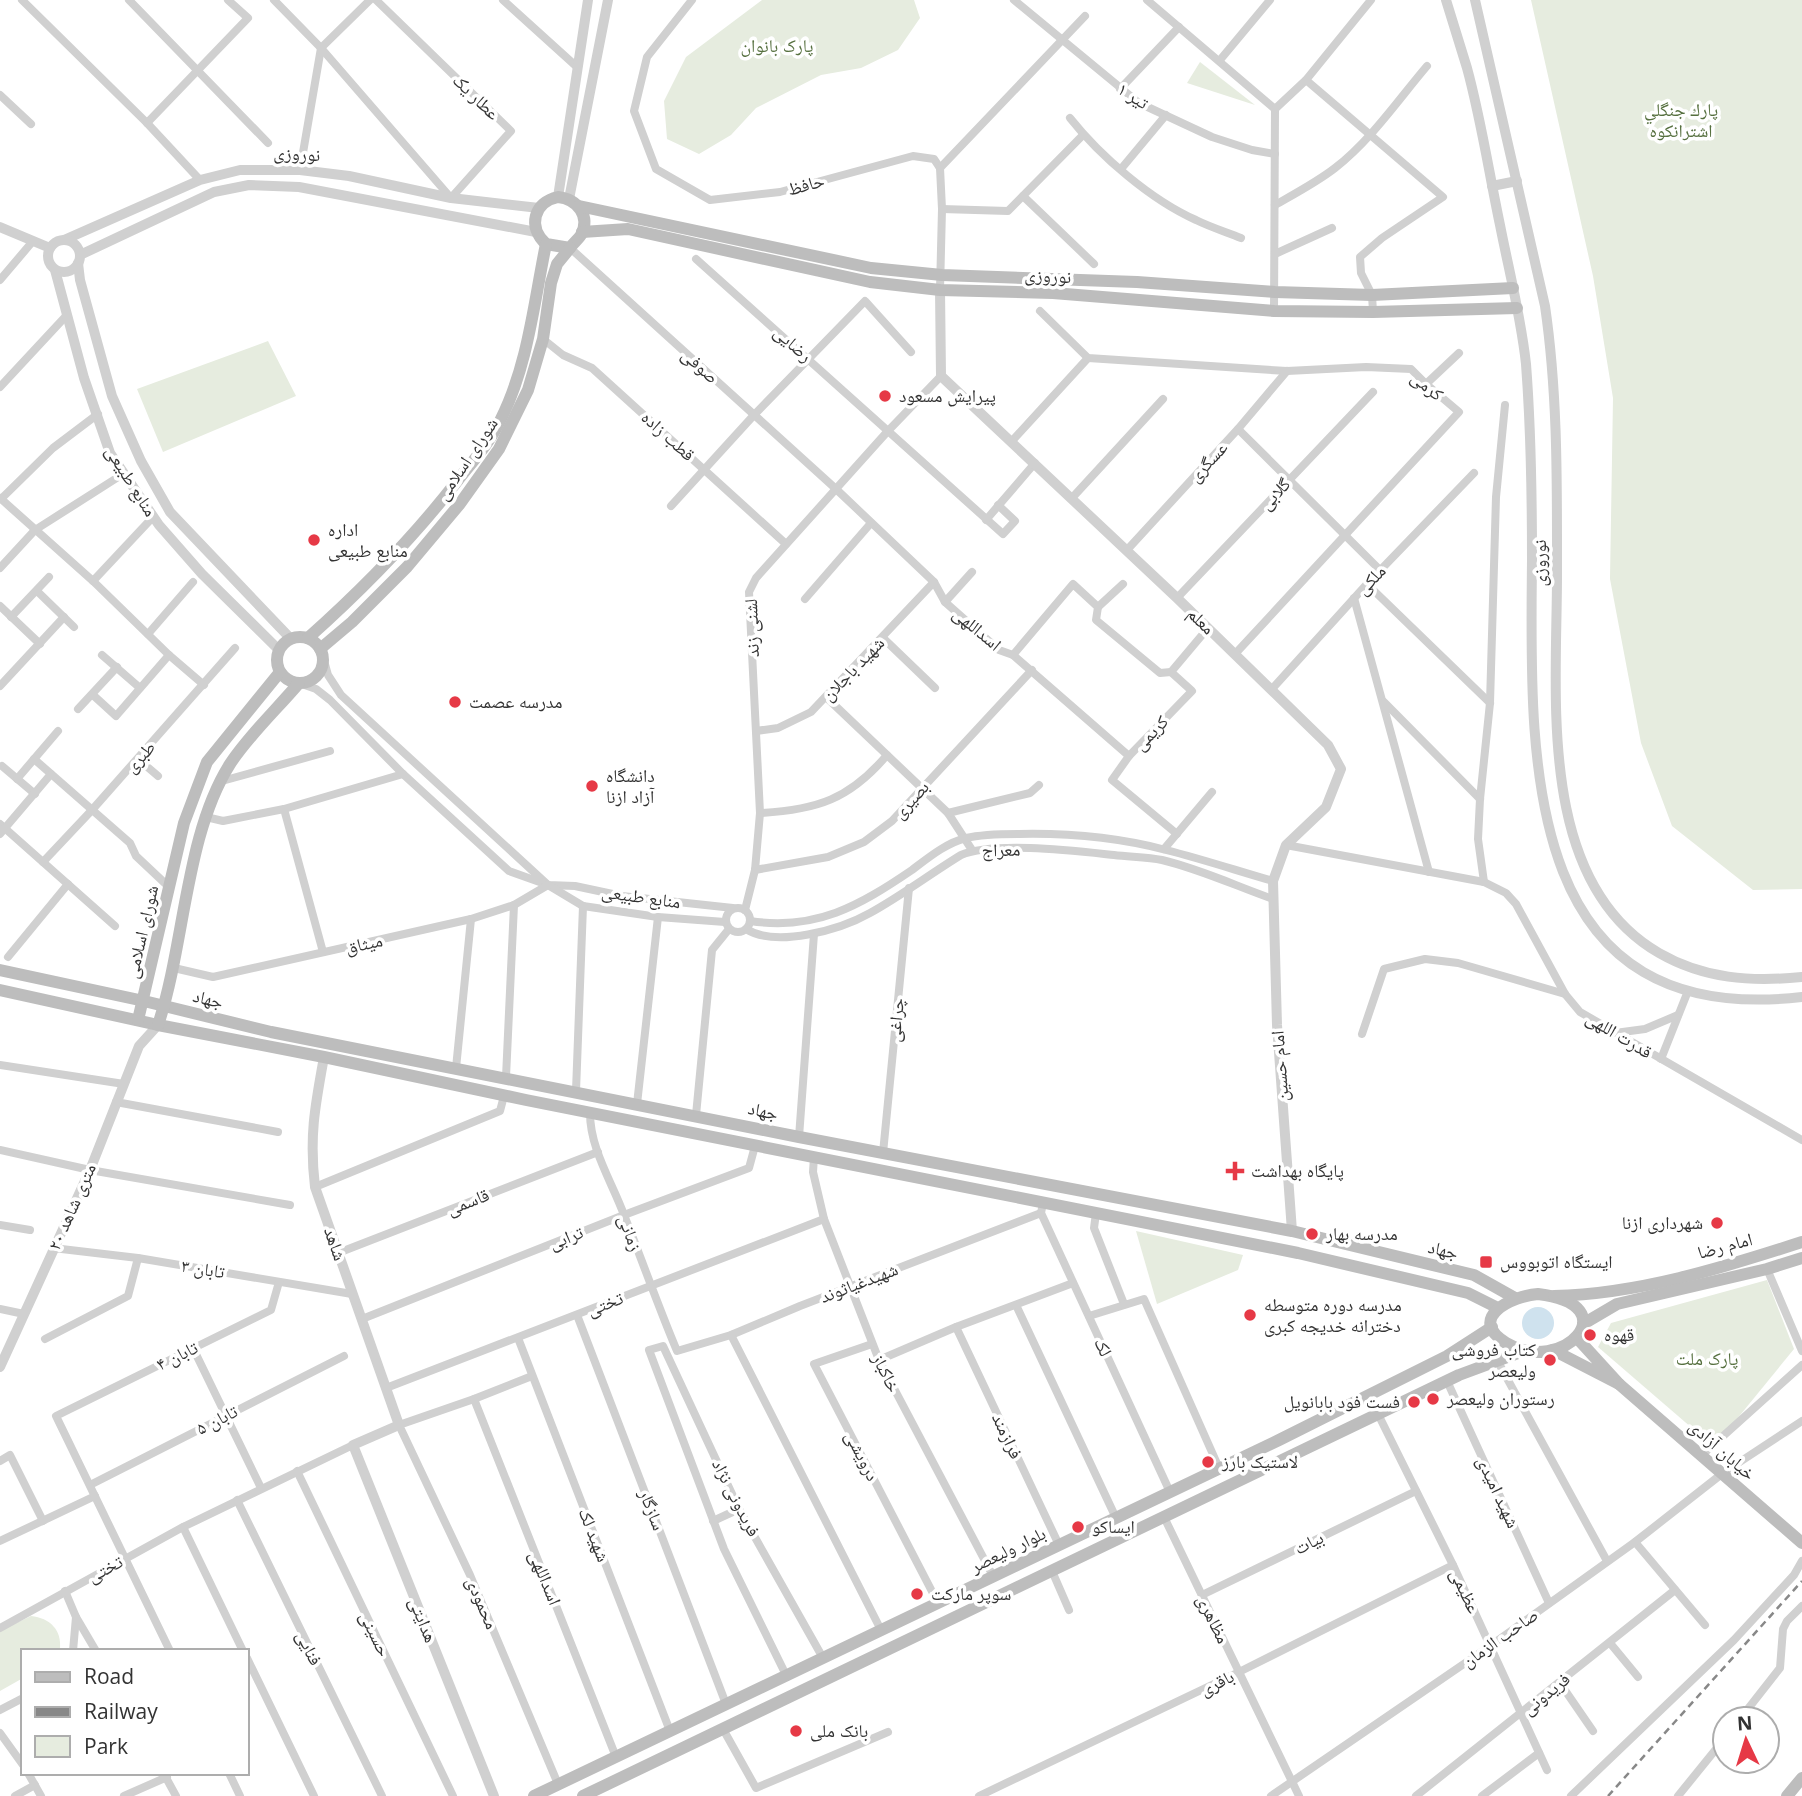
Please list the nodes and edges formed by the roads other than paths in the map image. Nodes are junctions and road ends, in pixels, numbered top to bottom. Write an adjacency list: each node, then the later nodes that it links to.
1 (22, 0): 31 (street)
2 (129, 0): 24 (street)
3 (228, 0): 24 (street)
4 (274, 0): 20 (street)
5 (370, 0): 20 (street)
6 (376, 0): 44 (street, عطار یک)
7 (503, 0): 23 (street)
8 (588, 0): 23 (street)
9 (608, 0): 45 (street)
10 (692, 0): 37 (street, حافظ)
11 (1014, 0): 19 (street, تیر ۱)
12 (1147, 0): 18 (street)
13 (1270, 0): 21 (street)
14 (1371, 0): 25 (street)
15 (1446, 0): 42 (street, نوروزی)
16 (1475, 0): 41 (street, نوروزی)
17 (1085, 16): 19 (street)
18 (1180, 27): 21 (street); 26 (street)
19 (1062, 42): 26 (street, تیر ۱); 37 (street)
20 (321, 48): 39 (street); 44 (street)
21 (1220, 60): 28 (street)
22 (1427, 66): 33 (street)
23 (577, 67): 45 (street)
24 (197, 72): 31 (street); 35 (street)
25 (1306, 80): 28 (street); 33 (street)
26 (1120, 89): 29 (street, تیر ۱)
27 (0, 95): 32 (street)
28 (1275, 109): 36 (street)
29 (1166, 116): 36 (street, تیر ۱); 38 (street)
30 (1070, 118): 34 (street)
31 (147, 123): 40 (street)
32 (31, 124)
33 (1370, 134): 46 (street); 69 (street)
34 (1083, 135): 38 (street); 43 (street)
35 (268, 143)
36 (1275, 154): 46 (street)
37 (940, 167): 48 (street)
38 (1121, 169): 53 (street)
39 (300, 170): 40 (street, نوروزی); 44 (street, نوروزی)
40 (200, 180): 54 (street, نوروزی)
41 (1517, 181): 42 (street); 209 (street, نوروزی)
42 (1492, 186): 66 (street, نوروزی)
43 (1023, 196): 48 (street); 62 (street)
44 (452, 198): 47 (street, نوروزی)
45 (569, 201): 47 (main road); 52 (main road); 64 (main road, نوروزی)
46 (1275, 205): 59 (street)
47 (539, 208): 51 (main road)
48 (942, 209): 64 (street)
49 (0, 227): 55 (street)
50 (1332, 228): 59 (street)
51 (536, 232): 56 (main road); 60 (street, نوروزی)
52 (582, 233): 57 (main road); 67 (main road, نوروزی)
53 (1241, 238)
54 (64, 240): 58 (street); 60 (street)
55 (33, 241): 58 (street); 65 (street)
56 (546, 244): 57 (main road); 130 (main road, شورای اسلامی)
57 (567, 246): 75 (main road, شورای اسلامی); 88 (street, صوفی)
58 (50, 248): 63 (street)
59 (1275, 254): 68 (street)
60 (79, 259): 63 (street); 132 (street, منابع طبیعی)
61 (696, 259): 79 (street, رضایی)
62 (1094, 264)
63 (55, 270): 74 (street, منابع طبیعی)
64 (942, 275): 67 (street); 68 (main road, نوروزی)
65 (0, 280)
66 (1513, 288): 69 (main road, نوروزی); 70 (street, نوروزی)
67 (940, 290): 72 (main road, نوروزی); 81 (street)
68 (1275, 292): 69 (main road, نوروزی); 72 (street)
69 (1372, 295): 73 (street)
70 (1517, 308): 73 (main road, نوروزی); 211 (street, نوروزی)
71 (1040, 311): 78 (street)
72 (1274, 311): 73 (main road, نوروزی)
73 (1373, 312)
74 (66, 316): 83 (street); 87 (street, منابع طبیعی)
75 (543, 339): 93 (street, قطب زاده); 136 (main road, شورای اسلامی)
76 (911, 352): 79 (street)
77 (1459, 353): 82 (street)
78 (1088, 358): 80 (street, کرمی); 91 (street)
79 (809, 359): 88 (street); 90 (street, رضایی)
80 (1287, 371): 82 (street, کرمی); 89 (street, عسگری)
81 (941, 376): 90 (street, لشنی زند); 91 (street, معلم)
82 (1426, 384): 106 (street, کرمی)
83 (0, 387)
84 (1373, 391): 96 (street, گلابی)
85 (1163, 399): 99 (street)
86 (1505, 405): 154 (street)
87 (98, 414): 95 (street, منابع طبیعی); 98 (street)
88 (754, 415): 93 (street); 97 (street, صوفی)
89 (1238, 429): 96 (street); 108 (street, عسگری)
90 (887, 432): 97 (street, لشنی زند); 103 (street, رضایی)
91 (1012, 441): 92 (street, معلم)
92 (1035, 463): 99 (street, معلم); 100 (street)
93 (705, 470): 101 (street); 107 (street, قطب زاده)
94 (1474, 473): 110 (street, ملکی)
95 (123, 474): 102 (street, منابع طبیعی); 105 (street)
96 (1289, 480): 106 (street); 120 (street, گلابی)
97 (835, 489): 104 (street, اسداللهی); 107 (street, لشنی زند)
98 (1, 498): 105 (street)
99 (1072, 498): 108 (street, معلم)
100 (999, 505): 103 (street); 103 (street)
101 (671, 506)
102 (153, 517): 113 (street); 135 (street, منابع طبیعی)
103 (986, 520)
104 (871, 523): 115 (street, اسداللهی); 121 (street)
105 (35, 530): 109 (street); 113 (street)
106 (1346, 537): 110 (street); 137 (street, کرمی)
107 (786, 544): 157 (street, لشنی زند)
108 (1127, 550): 120 (street, معلم)
109 (0, 568)
110 (1380, 570): 117 (street, ملکی)
111 (972, 572): 122 (street)
112 (49, 576): 118 (street)
113 (93, 581): 129 (street)
114 (193, 582): 129 (street)
115 (934, 582): 122 (street, اسداللهی); 131 (street, شهید باجلان)
116 (1124, 584): 124 (street)
117 (1367, 584): 119 (street, ملکی); 154 (street)
118 (37, 591): 125 (street); 126 (street)
119 (1354, 597): 150 (street, ملکی); 153 (street)
120 (1177, 598): 128 (street, معلم)
121 (804, 599)
122 (945, 602): 140 (street, اسداللهی)
123 (0, 606): 125 (street)
124 (1098, 607): 140 (street); 144 (street)
125 (11, 617): 133 (street)
126 (64, 617): 127 (street); 133 (street)
127 (74, 627)
128 (1208, 628): 137 (street, معلم); 144 (street)
129 (148, 634): 139 (street)
130 (308, 638): 132 (main road); 136 (main road)
131 (883, 638): 149 (street); 152 (street, شهید باجلان)
132 (291, 639): 135 (main road)
133 (40, 644): 147 (street)
134 (234, 648): 146 (street, طبری)
135 (279, 650): 143 (main road)
136 (322, 653): 145 (main road); 191 (street, منابع طبیعی)
137 (1235, 654): 150 (street, معلم)
138 (102, 655): 141 (street)
139 (169, 655): 146 (street); 148 (street)
140 (1013, 655): 142 (street, اسداللهی)
141 (117, 667): 148 (street); 151 (street)
142 (1032, 670): 160 (street, اسداللهی); 170 (street, بصیری)
143 (280, 672): 145 (main road); 192 (main road, شورای اسلامی)
144 (1171, 672): 160 (street, کریمی)
145 (299, 683): 165 (street, منابع طبیعی); 168 (main road, شورای اسلامی)
146 (204, 685): 162 (street, طبری)
147 (0, 686)
148 (140, 688): 151 (street)
149 (935, 688)
150 (1271, 690): 182 (street, معلم)
151 (93, 695): 155 (street)
152 (826, 698): 157 (street, شهید باجلان); 159 (street)
153 (1382, 700): 173 (street); 187 (street)
154 (1490, 703): 173 (street)
155 (78, 709)
156 (58, 731): 161 (street)
157 (756, 731): 176 (street, لشنی زند)
158 (330, 751): 168 (street)
159 (887, 755): 170 (street); 176 (street)
160 (1129, 756): 180 (street, کریمی)
161 (34, 759): 164 (street); 167 (street)
162 (138, 759): 166 (street); 175 (street, طبری)
163 (2, 766): 167 (street)
164 (51, 775): 172 (street); 175 (street)
165 (403, 775): 174 (street); 191 (street, منابع طبیعی)
166 (158, 776)
167 (17, 779): 172 (street)
168 (222, 781): 178 (main road, شورای اسلامی)
169 (1039, 785): 177 (street)
170 (921, 788): 177 (street); 186 (street, بصیری)
171 (1212, 792): 180 (street)
172 (34, 794): 179 (street)
173 (1480, 799): 189 (street)
174 (284, 809): 178 (street); 205 (street)
175 (92, 810): 185 (street, طبری); 192 (street)
176 (760, 813): 186 (street, لشنی زند)
177 (948, 813): 181 (street)
178 (206, 817): 207 (main road, شورای اسلامی)
179 (2, 829): 185 (street)
180 (1177, 834): 183 (street)
181 (966, 838): 183 (street, معراج); 184 (street); 201 (street, معراج)
182 (1286, 845): 187 (street); 188 (street, معلم)
183 (1164, 849): 188 (street, معراج)
184 (972, 850): 193 (street, معراج); 194 (street, معراج)
185 (43, 862): 190 (street)
186 (755, 870): 198 (street, لشنی زند)
187 (1429, 872): 189 (street)
188 (1273, 881): 194 (street, معلم)
189 (1484, 882): 212 (street, قدرت اللهی)
190 (68, 884): 202 (street); 206 (street)
191 (548, 885): 195 (street, میثاق); 196 (street, منابع طبیعی); 197 (street, منابع طبیعی)
192 (170, 888): 214 (main road, شورای اسلامی)
193 (909, 888): 204 (street, معراج); 240 (street, چراغی)
194 (1273, 900): 255 (street, امام حسین)
195 (514, 905): 200 (street, میثاق); 226 (street)
196 (583, 906): 199 (street, منابع طبیعی); 228 (street)
197 (733, 908): 198 (street); 203 (street)
198 (745, 910): 201 (street)
199 (658, 917): 203 (street, منابع طبیعی); 231 (street)
200 (471, 919): 205 (street, میثاق); 225 (street)
201 (748, 925): 203 (street); 204 (street, معراج)
202 (115, 926)
203 (727, 926): 233 (street)
204 (814, 933): 235 (street)
205 (323, 953): 207 (street, میثاق)
206 (8, 957)
207 (174, 968): 215 (main road, شورای اسلامی)
208 (0, 970): 214 (main road, جهاد)
209 (1802, 977)
210 (0, 990): 217 (main road, جهاد)
211 (1688, 991): 213 (street, نوروزی); 216 (street)
212 (1565, 994): 219 (street, قدرت اللهی); 220 (street)
213 (1802, 997)
214 (144, 1001): 215 (main road, جهاد); 217 (main road, شورای اسلامی)
215 (164, 1006): 218 (main road, شورای اسلامی); 225 (main road, جهاد)
216 (1678, 1015): 219 (street); 223 (street)
217 (138, 1020): 218 (main road, جهاد); 221 (street, ۲۰ متری شاهد)
218 (158, 1025): 221 (street, ۲۰ متری شاهد); 222 (main road, جهاد)
219 (1615, 1033): 223 (street, قدرت اللهی)
220 (1362, 1034)
221 (139, 1046): 227 (street, ۲۰ متری شاهد)
222 (324, 1057): 229 (main road, جهاد); 244 (street, شاهد)
223 (1661, 1059): 236 (street, قدرت اللهی)
224 (0, 1065): 227 (street)
225 (456, 1068): 226 (main road, جهاد)
226 (506, 1077): 228 (main road, جهاد)
227 (124, 1084): 230 (street, ۲۰ متری شاهد)
228 (576, 1091): 231 (main road, جهاد)
229 (504, 1096): 232 (main road, جهاد); 244 (street)
230 (116, 1102): 234 (street); 242 (street, ۲۰ متری شاهد)
231 (637, 1104): 233 (main road, جهاد)
232 (590, 1113): 237 (main road, جهاد); 239 (street, زمانی)
233 (696, 1115): 235 (main road, جهاد)
234 (278, 1132)
235 (799, 1137): 240 (main road, جهاد)
236 (1802, 1140)
237 (755, 1146): 241 (main road, جهاد); 250 (street, ترابی)
238 (0, 1150): 242 (street)
239 (598, 1152): 250 (street, زمانی); 258 (street, قاسمی)
240 (883, 1153): 243 (main road, جهاد)
241 (814, 1157): 245 (main road, جهاد); 251 (street, خاکباز)
242 (90, 1170): 246 (street); 257 (street, ۲۰ متری شاهد)
243 (982, 1171): 245 (main road); 247 (main road, جهاد)
244 (315, 1187): 258 (street, شاهد)
245 (978, 1189): 248 (main road, جهاد)
246 (290, 1205)
247 (1161, 1206): 253 (main road); 255 (main road, جهاد)
248 (1042, 1208): 249 (main road, جهاد); 264 (street, لک); 266 (street, شهید‌غیاثوند)
249 (1096, 1213): 253 (main road, جهاد); 272 (street)
250 (624, 1215): 265 (street, زمانی); 279 (street, ترابی)
251 (824, 1220): 265 (street, تختی); 266 (street, خاکباز)
252 (0, 1225): 254 (street)
253 (1155, 1225): 268 (main road, جهاد)
254 (30, 1230)
255 (1292, 1231): 262 (main road, جهاد)
256 (1802, 1242): 267 (main road, امام رضا)
257 (53, 1248): 259 (street, تابان ۳); 276 (street, ۲۰ متری شاهد)
258 (338, 1253): 269 (street, شاهد)
259 (138, 1258): 263 (street, تابان ۳); 286 (street)
260 (1802, 1258): 261 (main road, امام رضا)
261 (1767, 1269): 267 (main road, امام رضا); 292 (street)
262 (1474, 1275): 268 (main road); 271 (main road, جهاد)
263 (279, 1282): 269 (street, تابان ۳); 288 (street, تابان ۴)
264 (1073, 1283): 273 (street); 278 (street, لک)
265 (649, 1286): 277 (street, تختی); 291 (street, زمانی)
266 (849, 1287): 283 (street, شهید‌غیاثوند); 287 (street, خاکباز)
267 (1657, 1289): 270 (main road); 280 (main road)
268 (1468, 1293): 274 (main road, جهاد)
269 (352, 1294): 279 (street, شاهد)
270 (1554, 1296): 271 (main road); 280 (main road)
271 (1515, 1298): 274 (main road)
272 (1124, 1304): 278 (street); 311 (street)
273 (1016, 1305): 281 (street); 321 (street)
274 (1498, 1308): 282 (main road)
275 (0, 1309): 276 (street)
276 (24, 1314): 298 (street, ۲۰ متری شاهد)
277 (577, 1315): 284 (street, تختی); 361 (street, سازگار)
278 (1088, 1316): 317 (street, لک)
279 (362, 1320): 302 (street, شاهد)
280 (1583, 1324): 285 (main road)
281 (956, 1327): 295 (street); 329 (street, فرازمند)
282 (1492, 1327): 289 (main road); 294 (main road, بلوار ولیعصر)
283 (731, 1335): 291 (street, شهید‌غیاثوند); 347 (street)
284 (518, 1338): 299 (street, شهید لک); 302 (street, تختی)
285 (1577, 1338): 290 (main road); 301 (main road)
286 (45, 1339)
287 (872, 1344): 295 (street, خاکباز); 340 (street, درویشی)
288 (193, 1348): 305 (street); 314 (street, تابان ۴)
289 (1526, 1350): 290 (main road); 296 (main road)
290 (1553, 1350): 301 (main road)
291 (677, 1351)
292 (1802, 1351)
293 (344, 1356): 305 (street, تابان ۵)
294 (1447, 1356): 300 (main road); 311 (main road, بلوار ولیعصر)
295 (879, 1360): 336 (street, خاکباز)
296 (1497, 1360): 300 (main road); 332 (street)
297 (1802, 1365): 309 (street)
298 (0, 1367)
299 (532, 1376): 303 (street); 366 (street, شهید لک)
300 (1453, 1378): 304 (main road); 341 (street, شهید امیدی)
301 (1619, 1384): 309 (main road, خیابان آزادی)
302 (386, 1388): 307 (street, شاهد)
303 (474, 1399): 307 (street); 372 (street, اسداللهی)
304 (1378, 1414): 316 (street, عظیمی); 322 (main road)
305 (225, 1416): 314 (street, تابان ۵); 315 (street)
306 (1802, 1421): 313 (street, صاحب الزمان)
307 (399, 1425): 308 (street, تختی); 380 (street, محمودی)
308 (353, 1445): 312 (street, تختی); 390 (street, هدایتی)
309 (1702, 1455): 313 (main road, خیابان آزادی)
310 (0, 1461): 323 (street)
311 (1219, 1468): 317 (main road, بلوار ولیعصر)
312 (297, 1471): 315 (street, تختی); 389 (street, حسینی)
313 (1723, 1473): 327 (street, صاحب الزمان); 328 (main road, خیابان آزادی)
314 (90, 1485): 318 (street)
315 (261, 1488): 319 (street, تختی)
316 (1416, 1491): 334 (street, عظیمی); 339 (street, بیات)
317 (1170, 1492): 321 (main road, بلوار ولیعصر)
318 (95, 1496): 323 (street); 331 (street)
319 (237, 1500): 325 (street, تختی); 388 (street, فنایی)
320 (739, 1509): 324 (street); 324 (street, فریدونی نژاد); 354 (street, فریدونی نژاد)
321 (1116, 1517): 329 (main road, بلوار ولیعصر)
322 (1164, 1517): 335 (main road); 339 (street, مظاهری)
323 (43, 1521): 326 (street)
324 (713, 1521): 357 (street)
325 (183, 1527): 331 (street, تختی); 353 (street)
326 (0, 1541)
327 (1634, 1542): 332 (street, صاحب الزمان); 337 (street)
328 (1802, 1542)
329 (1059, 1545): 330 (main road, بلوار ولیعصر)
330 (1042, 1553): 335 (main road); 336 (main road, بلوار ولیعصر)
331 (126, 1559): 338 (street, تختی); 352 (street)
332 (1607, 1561): 341 (street, صاحب الزمان)
333 (1802, 1561): 398 (street)
334 (1452, 1565): 349 (street, عظیمی); 356 (street, باقری)
335 (1052, 1572): 343 (street); 365 (main road)
336 (993, 1576): 340 (main road, بلوار ولیعصر)
337 (1675, 1590): 345 (street); 348 (street, فریدونی)
338 (65, 1591): 344 (street); 346 (street, تختی)
339 (1202, 1595): 356 (street, مظاهری)
340 (938, 1603): 347 (main road, بلوار ولیعصر)
341 (1549, 1603): 349 (street, صاحب الزمان)
342 (1802, 1606): 362 (street)
343 (1069, 1610)
344 (76, 1617): 350 (street); 351 (street)
345 (1705, 1625)
346 (0, 1628)
347 (881, 1630): 354 (main road, بلوار ولیعصر)
348 (1610, 1643): 358 (street); 359 (street, فریدونی)
349 (1490, 1646): 364 (street, عظیمی); 379 (street, صاحب الزمان)
350 (73, 1649)
351 (95, 1649)
352 (169, 1649)
353 (242, 1649)
354 (823, 1658): 357 (main road, بلوار ولیعصر)
355 (248, 1660): 387 (street)
356 (1239, 1672): 379 (street, مظاهری); 393 (street, باقری)
357 (786, 1675): 361 (main road, بلوار ولیعصر)
358 (1638, 1677)
359 (1560, 1683): 364 (street, فریدونی); 367 (street)
360 (21, 1699): 363 (street)
361 (726, 1704): 366 (main road, بلوار ولیعصر)
362 (1751, 1705)
363 (0, 1710)
364 (1521, 1714): 370 (street, عظیمی); 396 (street, فریدونی)
365 (723, 1729): 368 (street); 392 (main road)
366 (670, 1731): 372 (main road, بلوار ولیعصر)
367 (1593, 1731)
368 (888, 1732)
369 (0, 1733): 373 (street)
370 (1539, 1753): 374 (street, عظیمی); 397 (street)
371 (1711, 1755): 399 (street)
372 (616, 1757): 380 (main road, بلوار ولیعصر)
373 (21, 1762)
374 (1547, 1770)
375 (29, 1775): 381 (street)
376 (165, 1775): 384 (street); 385 (street)
377 (230, 1775): 386 (street)
378 (1802, 1778): 400 (main road)
379 (1292, 1782): 394 (street, صاحب الزمان); 395 (street, مظاهری)
380 (558, 1784): 391 (main road, بلوار ولیعصر)
381 (35, 1785): 382 (street); 383 (street)
382 (15, 1796)
383 (41, 1796)
384 (124, 1796)
385 (176, 1796)
386 (240, 1796)
387 (314, 1796)
388 (382, 1796)
389 (453, 1796)
390 (494, 1796)
391 (534, 1796)
392 (583, 1796)
393 (979, 1796)
394 (1271, 1796)
395 (1299, 1796)
396 (1416, 1796)
397 (1482, 1796)
398 (1571, 1796)
399 (1678, 1796)
400 (1787, 1796)

